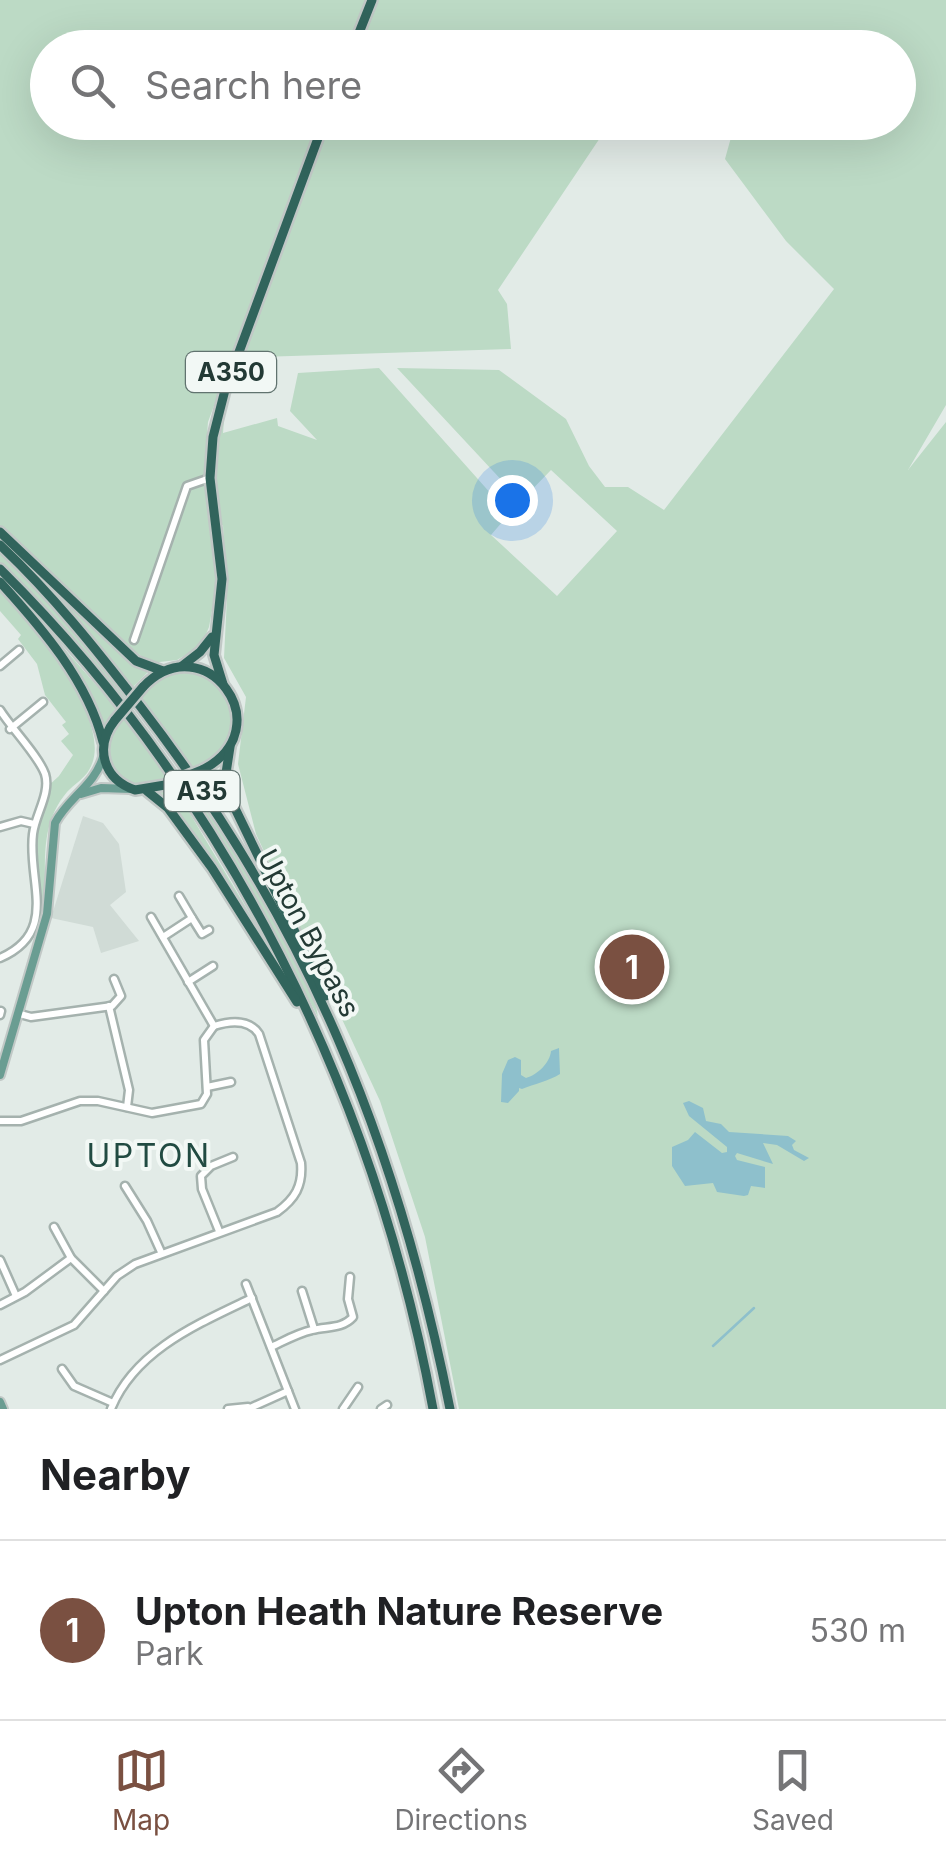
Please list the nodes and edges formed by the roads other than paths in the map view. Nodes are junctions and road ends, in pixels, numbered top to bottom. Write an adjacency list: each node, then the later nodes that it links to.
1 (372, 0): 2 (highway)
2 (361, 30)
3 (317, 140): 4 (highway, A350)
4 (210, 478): 9 (highway, A350); 10 (street)
5 (0, 532): 14 (highway)
6 (0, 545): 41 (highway, Upton Bypass / A35)
7 (0, 569): 40 (highway, Upton Bypass / A35)
8 (0, 582): 19 (highway)
9 (214, 634): 13 (highway); 15 (highway, A350)
10 (134, 640)
11 (19, 650): 12 (street)
12 (0, 666)
13 (182, 666): 14 (highway); 15 (highway)
14 (164, 671): 19 (highway, bridge)
15 (223, 684): 20 (highway)
16 (42, 702): 18 (street)
17 (0, 710): 18 (street)
18 (10, 729): 25 (street)
19 (103, 742): 21 (highway)
20 (230, 746): 23 (highway, bridge); 41 (highway, A35)
21 (103, 757): 22 (highway); 24 (main road)
22 (131, 790): 23 (highway); 24 (main road)
23 (147, 791): 40 (highway, A35)
24 (78, 794): 37 (main road)
25 (34, 824): 26 (street); 32 (street)
26 (0, 827)
27 (179, 896): 29 (street)
28 (151, 917): 31 (street)
29 (192, 918): 30 (street); 31 (street)
30 (210, 930)
31 (163, 937): 35 (street)
32 (0, 958)
33 (212, 966): 35 (street)
34 (114, 979): 36 (street)
35 (188, 982): 38 (street)
36 (108, 1006): 37 (street); 45 (street)
37 (20, 1014): 39 (main road)
38 (214, 1026): 44 (street); 50 (street)
39 (5, 1044): 42 (main road)
40 (330, 1062): 74 (highway, Upton Bypass / A35)
41 (352, 1071): 75 (highway, Upton Bypass / A35)
42 (0, 1075)
43 (230, 1082): 44 (street)
44 (207, 1087): 45 (street)
45 (127, 1108): 46 (street)
46 (0, 1121)
47 (233, 1156): 50 (street)
48 (125, 1186): 51 (street)
49 (54, 1227): 52 (street)
50 (220, 1231): 51 (street)
51 (161, 1252): 56 (street)
52 (71, 1258): 56 (street); 58 (street)
53 (0, 1260): 58 (street)
54 (350, 1277): 61 (street)
55 (246, 1284): 59 (street)
56 (104, 1290): 63 (street)
57 (302, 1292): 61 (street)
58 (16, 1296): 60 (street)
59 (252, 1298): 62 (street); 68 (street)
60 (0, 1305)
61 (312, 1330): 62 (street)
62 (271, 1346): 66 (street)
63 (0, 1360)
64 (62, 1369): 68 (street)
65 (358, 1387): 73 (street)
66 (288, 1391): 69 (street); 72 (street)
67 (0, 1402): 70 (main road)
68 (112, 1406)
69 (248, 1408): 71 (street)
70 (3, 1409)
71 (228, 1409)
72 (295, 1409)
73 (343, 1409)
74 (433, 1409)
75 (450, 1409)

